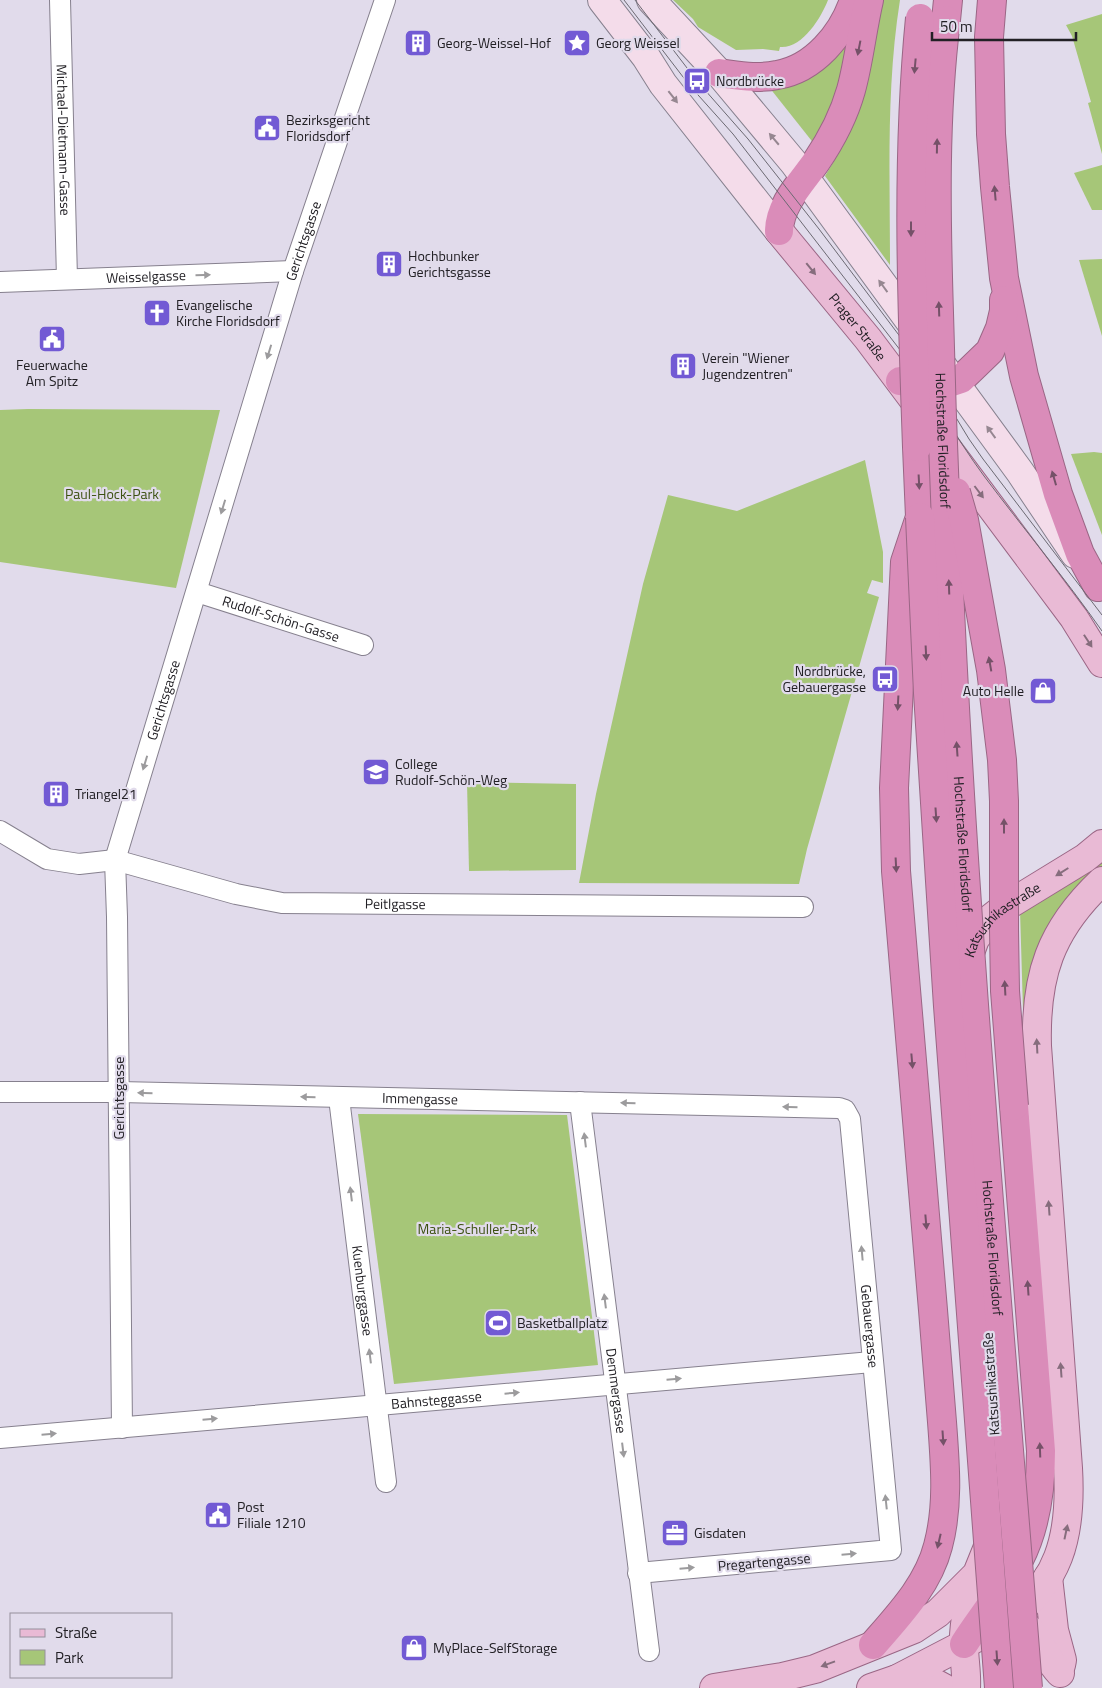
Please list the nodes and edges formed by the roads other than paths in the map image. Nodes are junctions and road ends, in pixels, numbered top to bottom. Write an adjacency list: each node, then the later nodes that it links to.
1 (60, 0): 15 (street, Michael-Dietmann-Gasse)
2 (385, 0): 13 (street, Gerichtsgasse)
3 (602, 0): 12 (main road, Prager Straße, one-way to 12)
4 (651, 0): 10 (main road)
5 (854, 0): 10 (highway)
6 (869, 0): 11 (highway, one-way to 11)
7 (922, 0): 20 (highway, Hochstraße Floridsdorf, one-way to 20, bridge)
8 (948, 0): 19 (highway, Hochstraße Floridsdorf, one-way to 8, bridge)
9 (992, 0): 14 (highway, one-way to 9)
10 (719, 73): 11 (main road, one-way to 10)
11 (804, 177): 12 (highway); 18 (main road, one-way to 11)
12 (780, 231): 17 (main road, Prager Straße, one-way to 17)
13 (293, 271): 15 (street, Weisselgasse, one-way to 13); 22 (street, Gerichtsgasse, one-way to 22)
14 (1004, 278): 18 (highway); 21 (highway, one-way to 14)
15 (67, 279): 16 (street, Weisselgasse)
16 (0, 282)
17 (900, 380): 18 (highway); 24 (main road, Prager Straße, one-way to 24)
18 (953, 381): 21 (main road, one-way to 18)
19 (943, 445): 45 (highway, one-way to 19, bridge); 57 (highway, Hochstraße Floridsdorf, one-way to 19, bridge)
20 (920, 517): 48 (highway, one-way to 48); 56 (highway, Hochstraße Floridsdorf, one-way to 56, bridge)
21 (1100, 590)
22 (197, 592): 23 (street, Rudolf-Schön-Gasse); 27 (street, Gerichtsgasse, one-way to 27)
23 (363, 645)
24 (1102, 663)
25 (0, 831): 27 (street, Peitlgasse)
26 (1102, 844): 43 (main road, Katsushikastraße, one-way to 43)
27 (115, 860): 29 (street, Peitlgasse); 31 (street, Gerichtsgasse)
28 (1102, 881): 44 (main road, one-way to 28)
29 (803, 907)
30 (0, 1092): 31 (street, Immengasse)
31 (119, 1092): 32 (street, Immengasse, one-way to 31); 38 (street, Gerichtsgasse)
32 (340, 1098): 33 (street, Immengasse); 37 (street, Kuenburggasse, one-way to 32)
33 (580, 1102): 34 (street, Immengasse, one-way to 33); 36 (street, Demmergasse, one-way to 33)
34 (839, 1108): 35 (street, Gebauergasse, one-way to 34)
35 (872, 1362): 36 (street, Bahnsteggasse, one-way to 35); 41 (street, Gebauergasse, one-way to 35)
36 (615, 1384): 37 (street, Bahnsteggasse, one-way to 36); 42 (street, Demmergasse, one-way to 42)
37 (376, 1404): 38 (street, Bahnsteggasse, one-way to 37); 40 (street, Kuenburggasse)
38 (122, 1428): 39 (street, Bahnsteggasse, one-way to 38)
39 (0, 1438)
40 (386, 1482)
41 (891, 1550): 42 (street, Pregartengasse, one-way to 41)
42 (638, 1573): 49 (street, Demmergasse)
43 (977, 1574): 45 (main road); 46 (main road, Katsushikastraße)
44 (1048, 1578): 45 (main road); 51 (main road)
45 (991, 1609): 46 (main road); 47 (highway); 51 (main road)
46 (938, 1613): 48 (main road, Katsushikastraße)
47 (964, 1644): 50 (main road); 55 (main road)
48 (873, 1645): 52 (main road, Katsushikastraße, one-way to 52)
49 (648, 1651)
50 (896, 1679): 53 (main road); 54 (main road)
51 (1061, 1680)
52 (714, 1688)
53 (871, 1688)
54 (944, 1688)
55 (966, 1688)
56 (999, 1688)
57 (1028, 1688)

